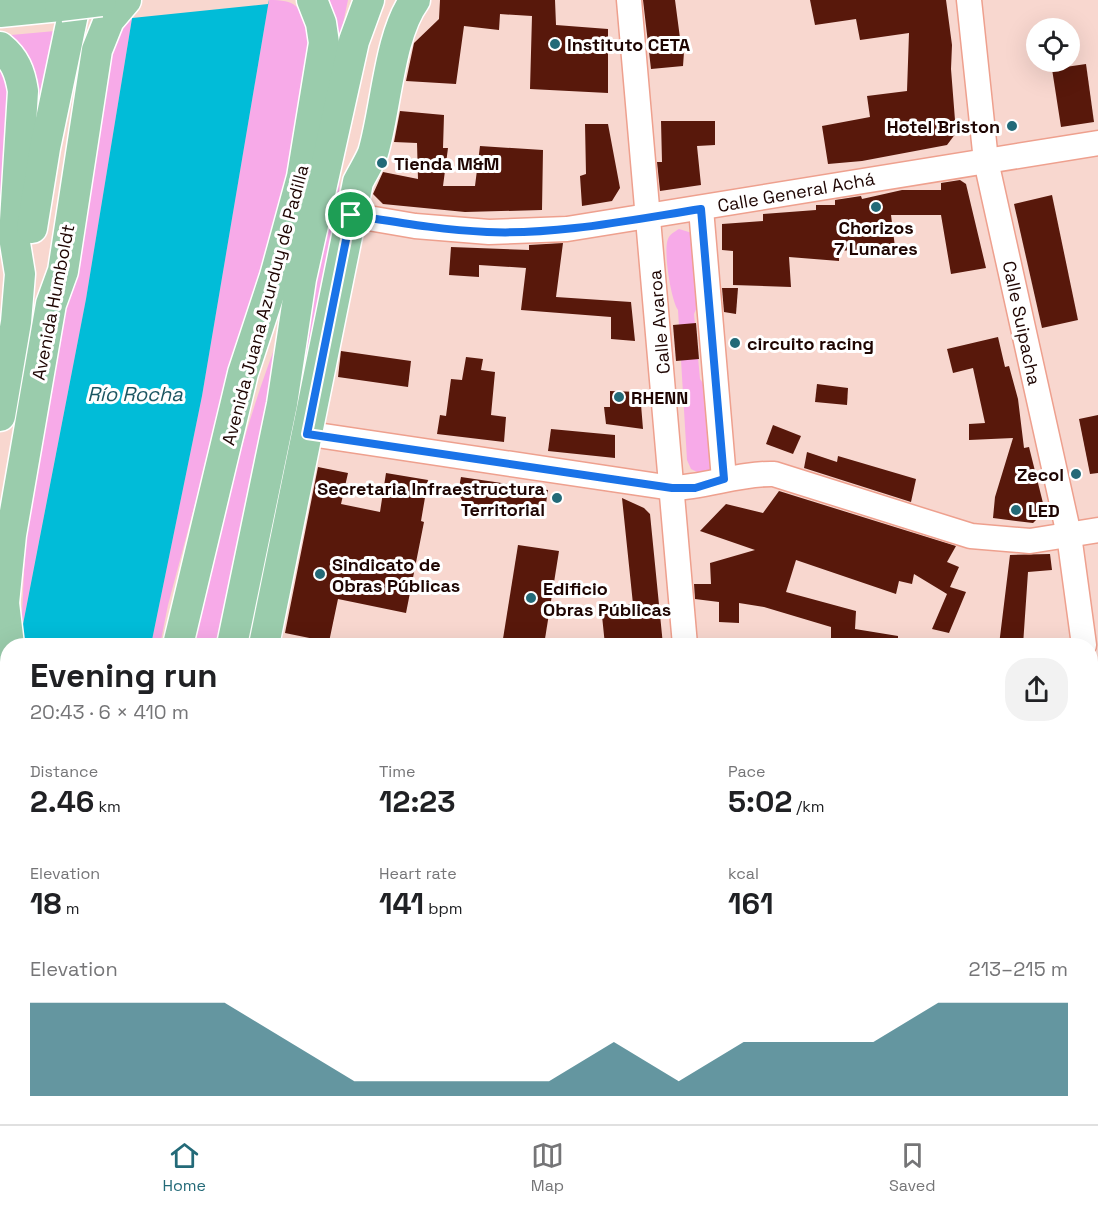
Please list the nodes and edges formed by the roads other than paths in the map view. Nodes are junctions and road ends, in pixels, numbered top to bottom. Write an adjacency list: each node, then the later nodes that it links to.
1 (312, 0): 23 (main road, Avenida Juana Azurduy de Padilla)
2 (369, 0): 17 (main road)
3 (394, 0): 12 (main road)
4 (415, 0): 12 (main road)
5 (629, 0): 15 (street, Calle Avaroa)
6 (969, 0): 11 (street, Calle Suipacha)
7 (96, 1): 8 (main road); 16 (main road); 26 (main road, Avenida Humboldt)
8 (0, 12)
9 (0, 47): 16 (main road, Avenida Humboldt)
10 (1098, 143): 11 (street, Calle General Achá)
11 (986, 161): 13 (street, Calle General Achá); 25 (street, Calle Suipacha)
12 (358, 182): 14 (main road)
13 (701, 209): 15 (street, Calle General Achá); 21 (street)
14 (351, 215): 15 (street, Calle General Achá); 20 (main road)
15 (650, 217): 22 (street, Calle Avaroa)
16 (20, 274): 18 (main road, Avenida Humboldt)
17 (301, 279): 19 (main road); 23 (main road)
18 (0, 416)
19 (277, 429): 20 (street); 29 (main road)
20 (307, 434): 22 (street); 30 (main road)
21 (724, 479): 22 (street); 25 (street)
22 (672, 488): 31 (street, Calle Avaroa)
23 (214, 496): 28 (main road, Avenida Juana Azurduy de Padilla)
24 (1098, 530): 25 (street)
25 (1068, 535): 32 (street, Calle Suipacha)
26 (2, 608): 27 (main road, Avenida Humboldt)
27 (8, 638)
28 (180, 638)
29 (233, 638)
30 (265, 638)
31 (684, 638)
32 (1083, 638)

